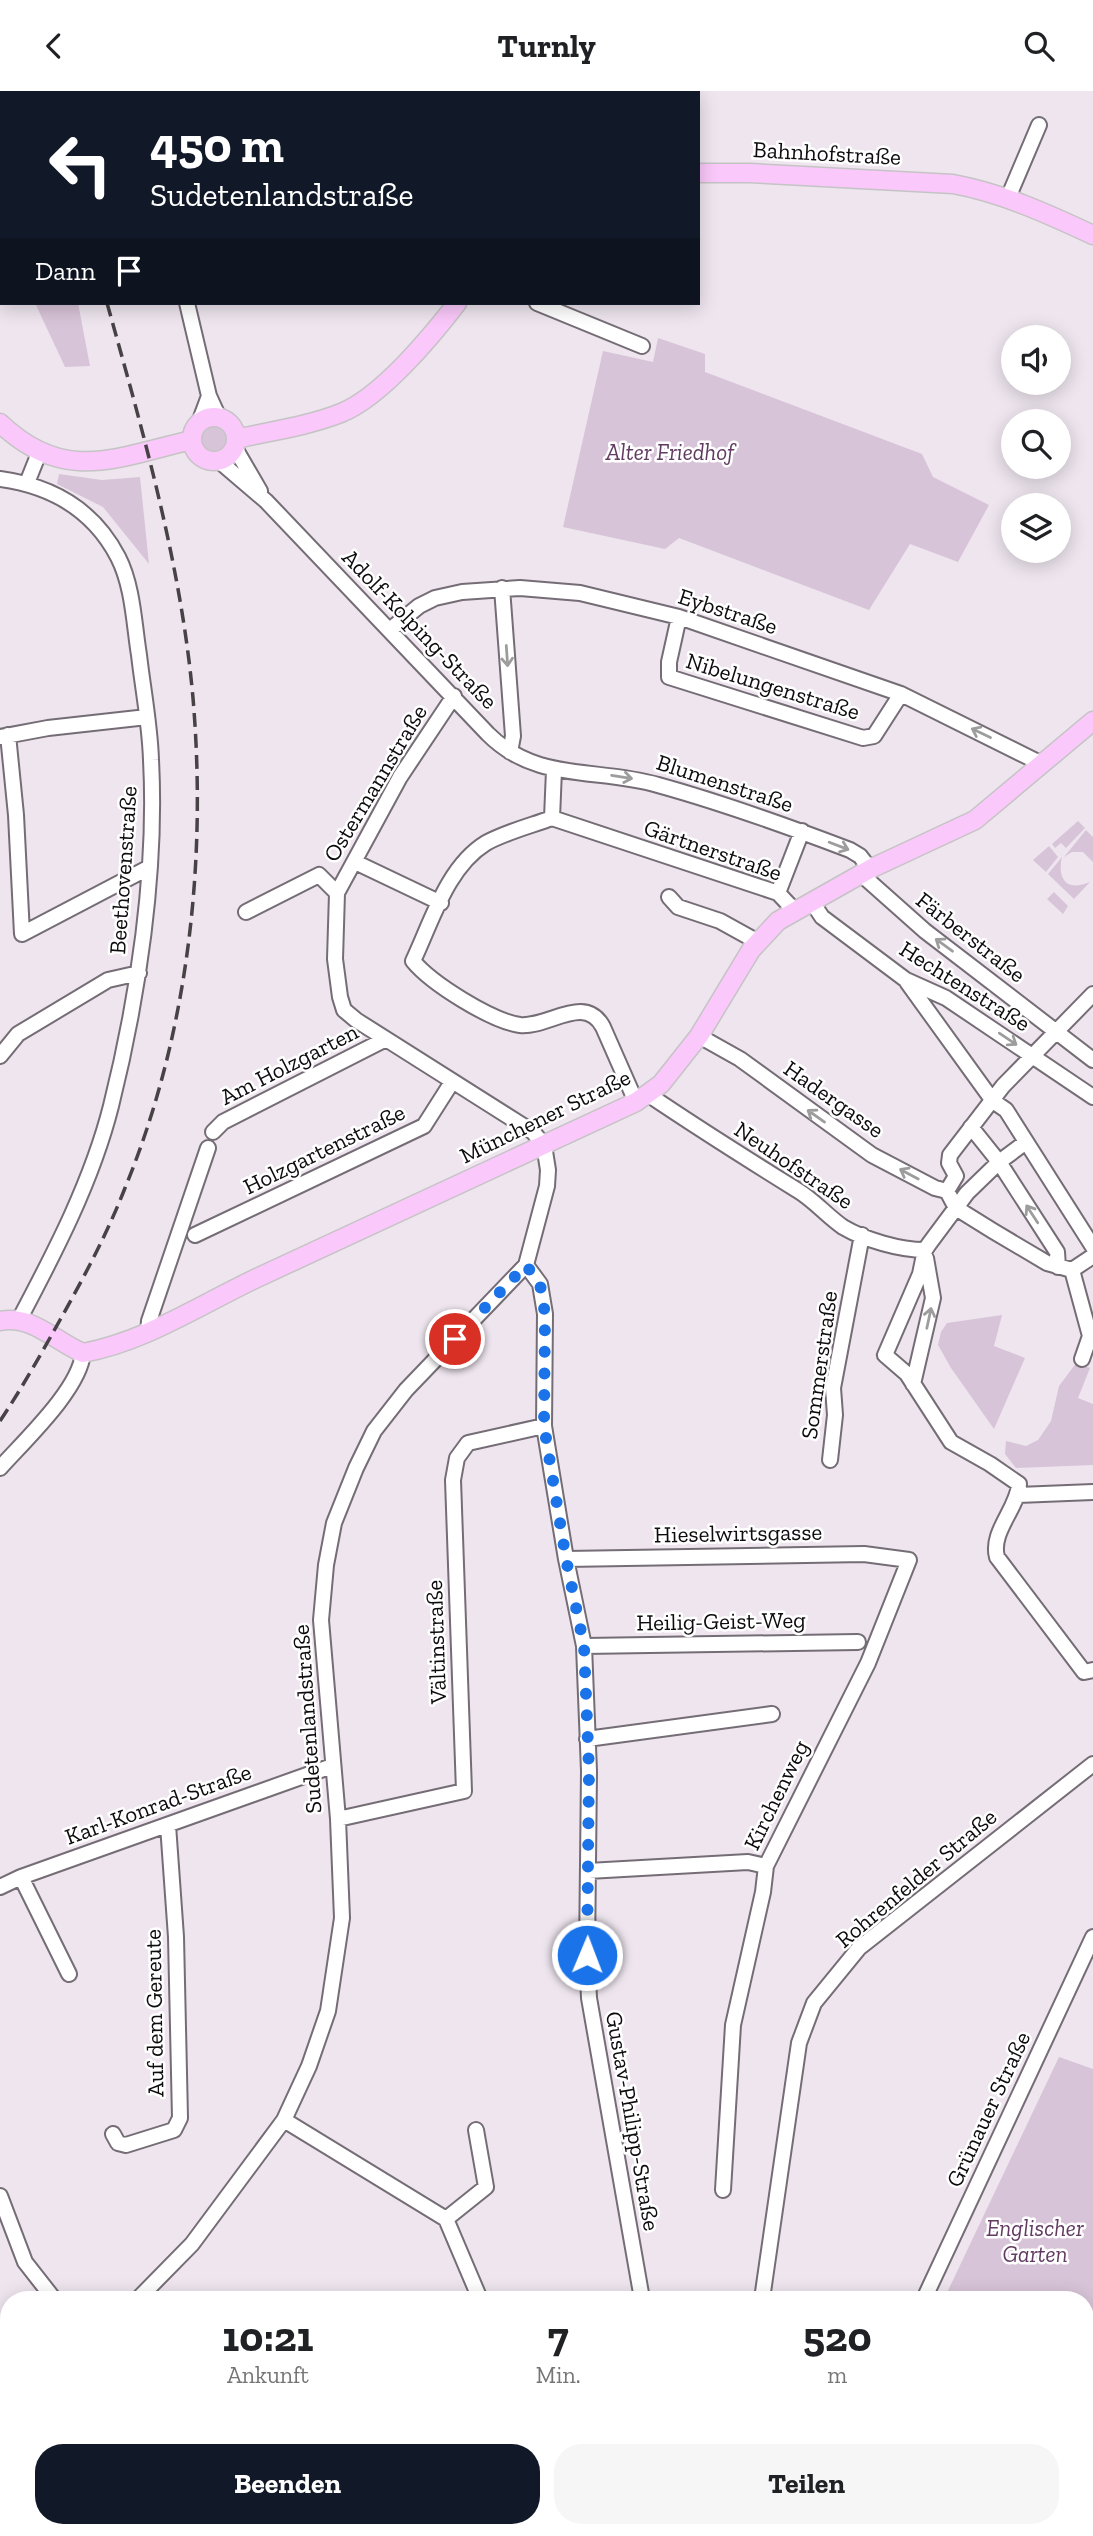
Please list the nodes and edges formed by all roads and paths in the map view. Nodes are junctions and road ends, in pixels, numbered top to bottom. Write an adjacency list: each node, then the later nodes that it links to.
1 (1039, 125): 3 (street)
2 (700, 173): 3 (main road, Bahnhofstraße)
3 (1008, 198): 4 (main road, Bahnhofstraße)
4 (1093, 235)
5 (187, 305): 9 (street)
6 (455, 305): 13 (main road)
7 (542, 305): 8 (street)
8 (642, 346)
9 (209, 396): 10 (street); 12 (street)
10 (219, 418): 12 (main road); 13 (main road)
11 (0, 423): 14 (main road)
12 (195, 437): 14 (main road); 15 (main road)
13 (235, 444): 15 (main road); 18 (street, Adolf-Kolping-Straße)
14 (39, 453): 17 (street)
15 (219, 461): 18 (street, Adolf-Kolping-Straße)
16 (0, 479): 17 (street, Beethovenstraße)
17 (27, 483): 24 (street, Beethovenstraße)
18 (266, 501): 21 (street, Adolf-Kolping-Straße)
19 (502, 588): 20 (street, Eybstraße); 21 (street, Eybstraße); 27 (street, one-way to 27)
20 (679, 617): 22 (street, Eybstraße); 22 (street, Nibelungenstraße)
21 (391, 629): 23 (street, Adolf-Kolping-Straße)
22 (901, 694): 28 (street, Eybstraße, one-way to 22)
23 (454, 697): 27 (street, Adolf-Kolping-Straße); 32 (street, Ostermannstraße)
24 (147, 717): 26 (street); 33 (street, Beethovenstraße)
25 (1093, 721): 28 (main road, Münchener Straße)
26 (4, 736): 33 (street)
27 (510, 752): 29 (street, Adolf-Kolping-Straße)
28 (1042, 764): 34 (main road, Münchener Straße)
29 (554, 770): 30 (street); 31 (street, Blumenstraße, one-way to 31)
30 (552, 818): 36 (street, Gärtnerstraße); 39 (street)
31 (802, 831): 34 (street, Blumenstraße, one-way to 34); 36 (street)
32 (355, 862): 35 (street, Ostermannstraße); 39 (street)
33 (148, 868): 43 (street, Beethovenstraße)
34 (866, 872): 38 (main road, Münchener Straße); 46 (street, Färberstraße, one-way to 34)
35 (337, 893): 41 (street, Ostermannstraße); 48 (street, Ostermannstraße)
36 (778, 893): 40 (street, Gärtnerstraße)
37 (668, 897): 42 (street)
38 (812, 902): 40 (main road, Münchener Straße); 44 (street, Hechtenstraße)
39 (441, 903): 54 (street)
40 (795, 911): 42 (main road, Münchener Straße)
41 (246, 912)
42 (758, 942): 47 (main road, Münchener Straße)
43 (139, 973): 50 (street); 71 (street, Beethovenstraße)
44 (906, 981): 49 (street, Hechtenstraße, one-way to 49); 55 (street)
45 (1093, 994): 46 (street)
46 (1055, 1032): 49 (street); 51 (street, Färberstraße)
47 (699, 1035): 54 (main road, Münchener Straße); 62 (street, Hadergasse, one-way to 47)
48 (386, 1039): 52 (street, Ostermannstraße); 57 (street, Am Holzgarten)
49 (1032, 1055): 53 (street, Hechtenstraße); 55 (street)
50 (0, 1056)
51 (1093, 1060)
52 (452, 1081): 59 (street, Ostermannstraße); 64 (street, Holzgartenstraße)
53 (1093, 1097)
54 (643, 1098): 59 (main road, Münchener Straße); 65 (street, Neuhofstraße)
55 (993, 1101): 56 (street); 58 (street)
56 (971, 1127): 61 (street); 62 (street)
57 (214, 1132)
58 (1026, 1142): 61 (street); 66 (street)
59 (544, 1145): 69 (street, Sudetenlandstraße); 73 (main road, Münchener Straße)
60 (208, 1148): 73 (street)
61 (999, 1163): 63 (street); 70 (street, one-way to 61)
62 (947, 1191): 63 (street)
63 (956, 1208): 67 (street); 70 (street)
64 (195, 1235)
65 (862, 1235): 67 (street, Neuhofstraße); 78 (street, Sommerstraße)
66 (1093, 1247)
67 (925, 1250): 76 (street, one-way to 67); 76 (street)
68 (1093, 1256): 70 (street)
69 (526, 1265): 77 (street, Gustav-Philipp-Straße); 90 (street, Sudetenlandstraße)
70 (1065, 1269): 75 (street)
71 (19, 1320): 72 (main road); 74 (main road)
72 (0, 1321)
73 (148, 1333): 74 (main road, Münchener Straße)
74 (83, 1353): 79 (street)
75 (1082, 1359)
76 (913, 1384): 81 (street)
77 (544, 1426): 82 (street, Gustav-Philipp-Straße); 91 (street, Vältinstraße)
78 (830, 1459)
79 (0, 1468)
80 (1093, 1492): 81 (street)
81 (1018, 1495): 86 (street)
82 (566, 1559): 83 (street, Hieselwirtsgasse); 85 (street, Gustav-Philipp-Straße)
83 (909, 1560): 93 (street, Kirchenweg)
84 (858, 1641): 85 (street, Heilig-Geist-Weg)
85 (584, 1646): 88 (street, Gustav-Philipp-Straße)
86 (1093, 1670)
87 (772, 1714): 88 (street)
88 (587, 1739): 94 (street, Gustav-Philipp-Straße)
89 (1093, 1764): 109 (street, Rohrenfelder Straße)
90 (332, 1766): 91 (street, Sudetenlandstraße); 92 (street, Karl-Konrad-Straße)
91 (338, 1819): 99 (street, Sudetenlandstraße)
92 (168, 1825): 95 (street, Karl-Konrad-Straße); 101 (street, Auf dem Gereute)
93 (766, 1866): 94 (street); 102 (street, Kirchenweg)
94 (588, 1871): 108 (street, Gustav-Philipp-Straße)
95 (21, 1877): 96 (street, Karl-Konrad-Straße); 98 (street)
96 (0, 1887)
97 (1093, 1937): 110 (street, Grünauer Straße)
98 (69, 1974)
99 (284, 2120): 104 (street); 106 (street, Sudetenlandstraße)
100 (476, 2130): 104 (street)
101 (113, 2134)
102 (723, 2190)
103 (0, 2196): 105 (street)
104 (446, 2219): 107 (street)
105 (48, 2291)
106 (146, 2291)
107 (478, 2291)
108 (641, 2291)
109 (763, 2291)
110 (928, 2291)

